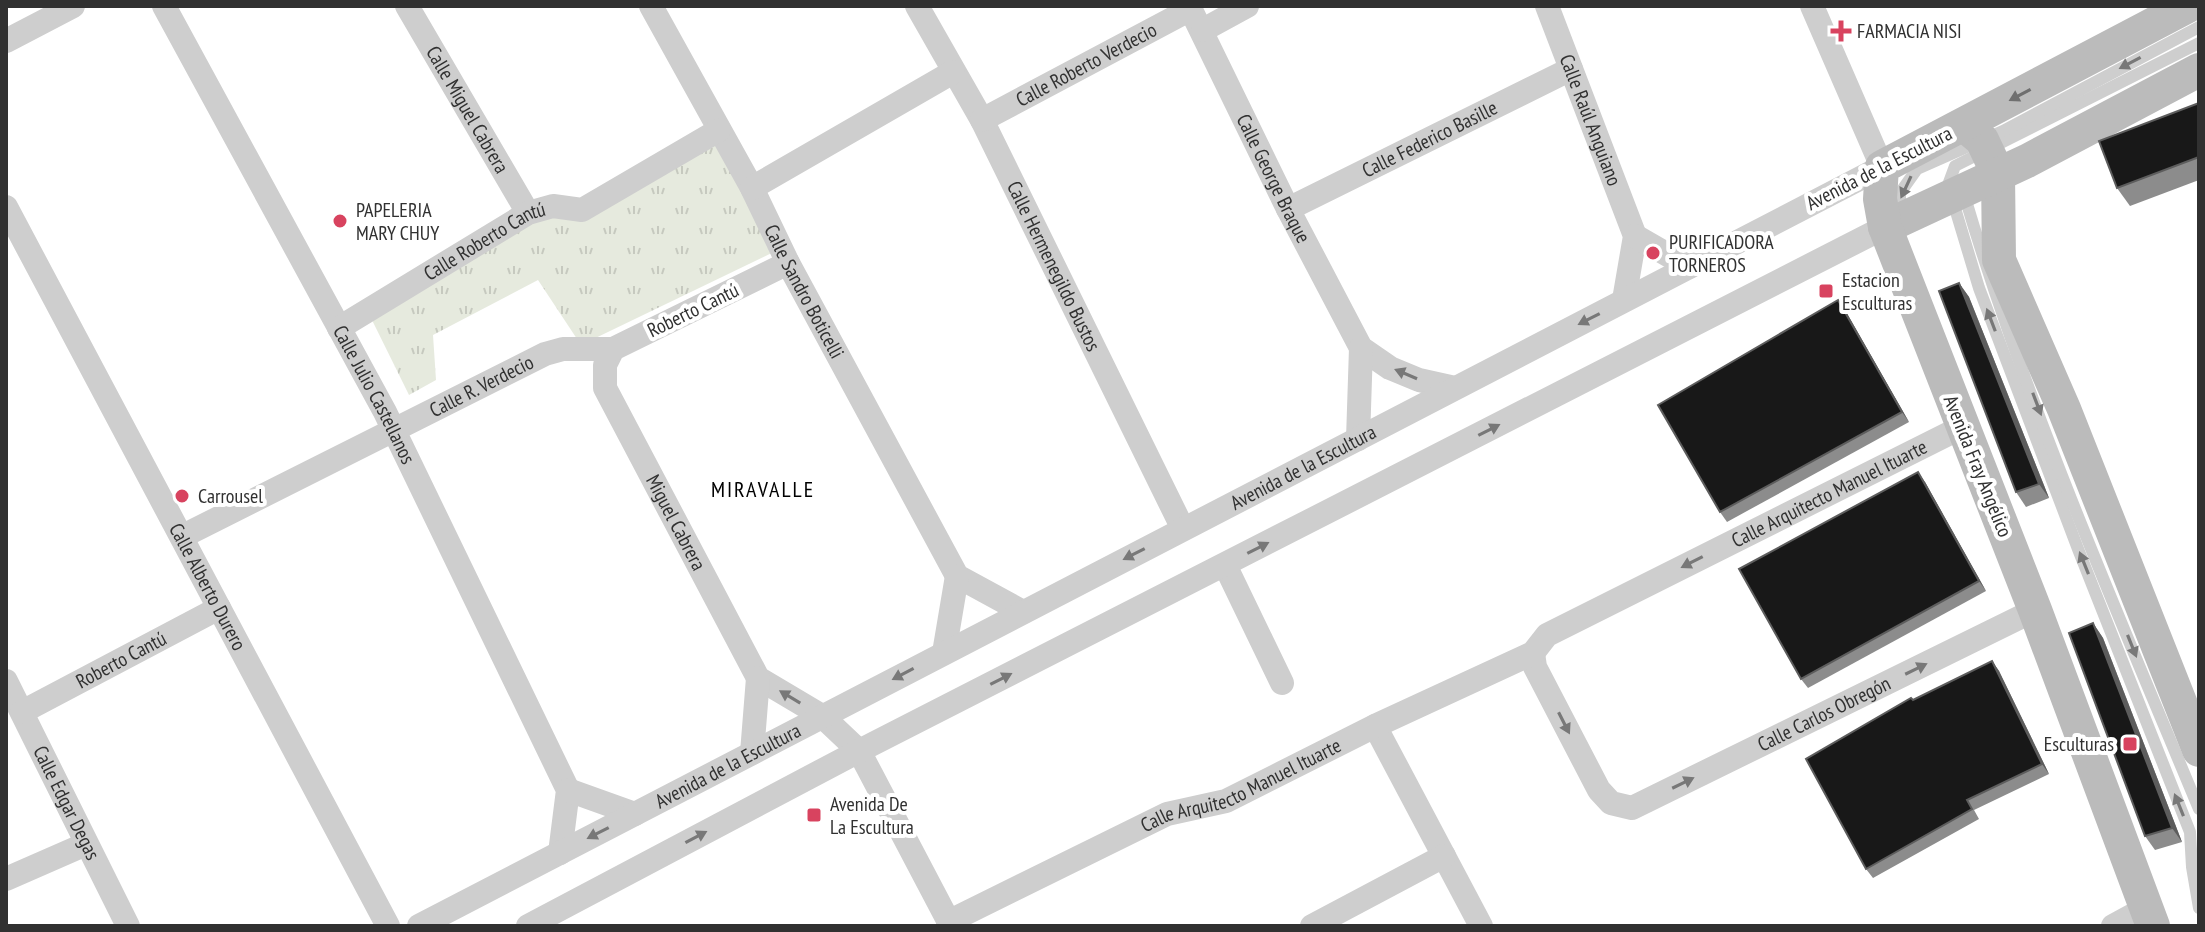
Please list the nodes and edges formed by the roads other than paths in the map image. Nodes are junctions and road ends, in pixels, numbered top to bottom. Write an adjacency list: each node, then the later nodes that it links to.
1 (73, 6): 12 (street)
2 (164, 6): 31 (street, Calle Julio Castellanos)
3 (407, 6): 25 (street, Calle Miguel Cabrera)
4 (651, 6): 18 (street, Calle Sandro Boticelli)
5 (917, 6): 16 (street, Calle Hermenegildo Bustos)
6 (1247, 6): 10 (street, Calle Roberto Verdecio)
7 (1547, 6): 14 (street, Calle Raúl Anguiano)
8 (1812, 6): 20 (street, Avenida Fray Angélico)
9 (2188, 6): 19 (street, Avenida de la Escultura, one-way to 19)
10 (1194, 15): 17 (street, Calle Roberto Verdecio); 24 (street, Calle George Braque)
11 (2199, 27): 19 (lane, one-way to 19)
12 (6, 41)
13 (2199, 43): 19 (lane)
14 (1571, 69): 24 (street, Calle Federico Basille); 27 (street, Calle Raúl Anguiano)
15 (2199, 70): 19 (street, Avenida de la Escultura)
16 (953, 72): 17 (street, Calle Hermenegildo Bustos); 21 (street)
17 (982, 120): 38 (street, Calle Hermenegildo Bustos)
18 (719, 130): 21 (street, Calle Sandro Boticelli); 25 (street, Calle Roberto Cantú)
19 (1987, 144): 20 (street, Avenida de la Escultura); 22 (street, Avenida de la Escultura); 26 (lane, one-way to 26); 53 (street)
20 (1882, 167): 26 (street, Avenida Fray Angélico); 29 (street, Avenida de la Escultura)
21 (752, 188): 28 (street, Calle Sandro Boticelli)
22 (1958, 194): 26 (street, Avenida de la Escultura); 57 (lane, one-way to 57); 63 (lane, one-way to 22)
23 (6, 207): 39 (street, Calle Alberto Durero)
24 (1288, 209): 32 (street, Calle George Braque)
25 (528, 213): 31 (street, Calle Roberto Cantú)
26 (1892, 224): 35 (street, Avenida Fray Angélico); 40 (street, Avenida de la Escultura, one-way to 26); 64 (lane)
27 (1635, 236): 29 (street); 30 (street)
28 (788, 263): 33 (street, Roberto Cantú); 41 (street, Calle Sandro Boticelli)
29 (1689, 267): 30 (street, Avenida de la Escultura)
30 (1624, 300): 34 (street, Avenida de la Escultura, one-way to 34)
31 (339, 328): 36 (street, Calle Julio Castellanos)
32 (1361, 348): 34 (street, Calle George Braque, one-way to 32); 37 (street, Calle George Braque)
33 (609, 357): 36 (street, Calle R. Verdecio); 47 (street, Miguel Cabrera)
34 (1455, 388): 37 (street, Avenida de la Escultura)
35 (1962, 427): 43 (street, Avenida Fray Angélico); 46 (street, Calle Arquitecto Manuel Ituarte, one-way to 46)
36 (395, 431): 39 (street, Calle R. Verdecio); 56 (street, Calle Julio Castellanos)
37 (1358, 439): 38 (street, Avenida de la Escultura)
38 (1183, 529): 44 (street, Avenida de la Escultura, one-way to 44)
39 (183, 536): 42 (street, Calle Alberto Durero)
40 (1225, 565): 48 (street); 54 (street, Avenida de la Escultura, one-way to 40)
41 (957, 576): 44 (street); 45 (street)
42 (219, 608): 50 (street, Roberto Cantú); 67 (street, Calle Alberto Durero)
43 (2035, 610): 46 (street, Calle Carlos Obregón, one-way to 43); 64 (street, Avenida Fray Angélico)
44 (1023, 612): 45 (street, Avenida de la Escultura)
45 (944, 653): 51 (street, Avenida de la Escultura, one-way to 51)
46 (1533, 653): 52 (street, Calle Arquitecto Manuel Ituarte)
47 (758, 678): 51 (street, one-way to 47); 55 (street)
48 (1282, 683)
49 (7, 685): 50 (street, Calle Edgar Degas)
50 (22, 712): 59 (street, Calle Edgar Degas)
51 (822, 716): 54 (street); 55 (street, Avenida de la Escultura)
52 (1375, 726): 61 (street); 65 (street, Calle Arquitecto Manuel Ituarte)
53 (2199, 750)
54 (859, 751): 65 (street); 69 (street, Avenida de la Escultura, one-way to 54)
55 (752, 753): 58 (street, Avenida de la Escultura)
56 (568, 790): 58 (street); 60 (street)
57 (2199, 809)
58 (635, 814): 60 (street, Avenida de la Escultura, one-way to 60)
59 (86, 844): 62 (street); 66 (street, Calle Edgar Degas)
60 (560, 853): 68 (street, Avenida de la Escultura)
61 (1444, 856): 70 (street); 71 (street)
62 (6, 879)
63 (2199, 908)
64 (2152, 910): 72 (street)
65 (950, 924)
66 (128, 926)
67 (388, 926)
68 (419, 926)
69 (528, 926)
70 (1312, 926)
71 (1481, 926)
72 (2113, 926)

